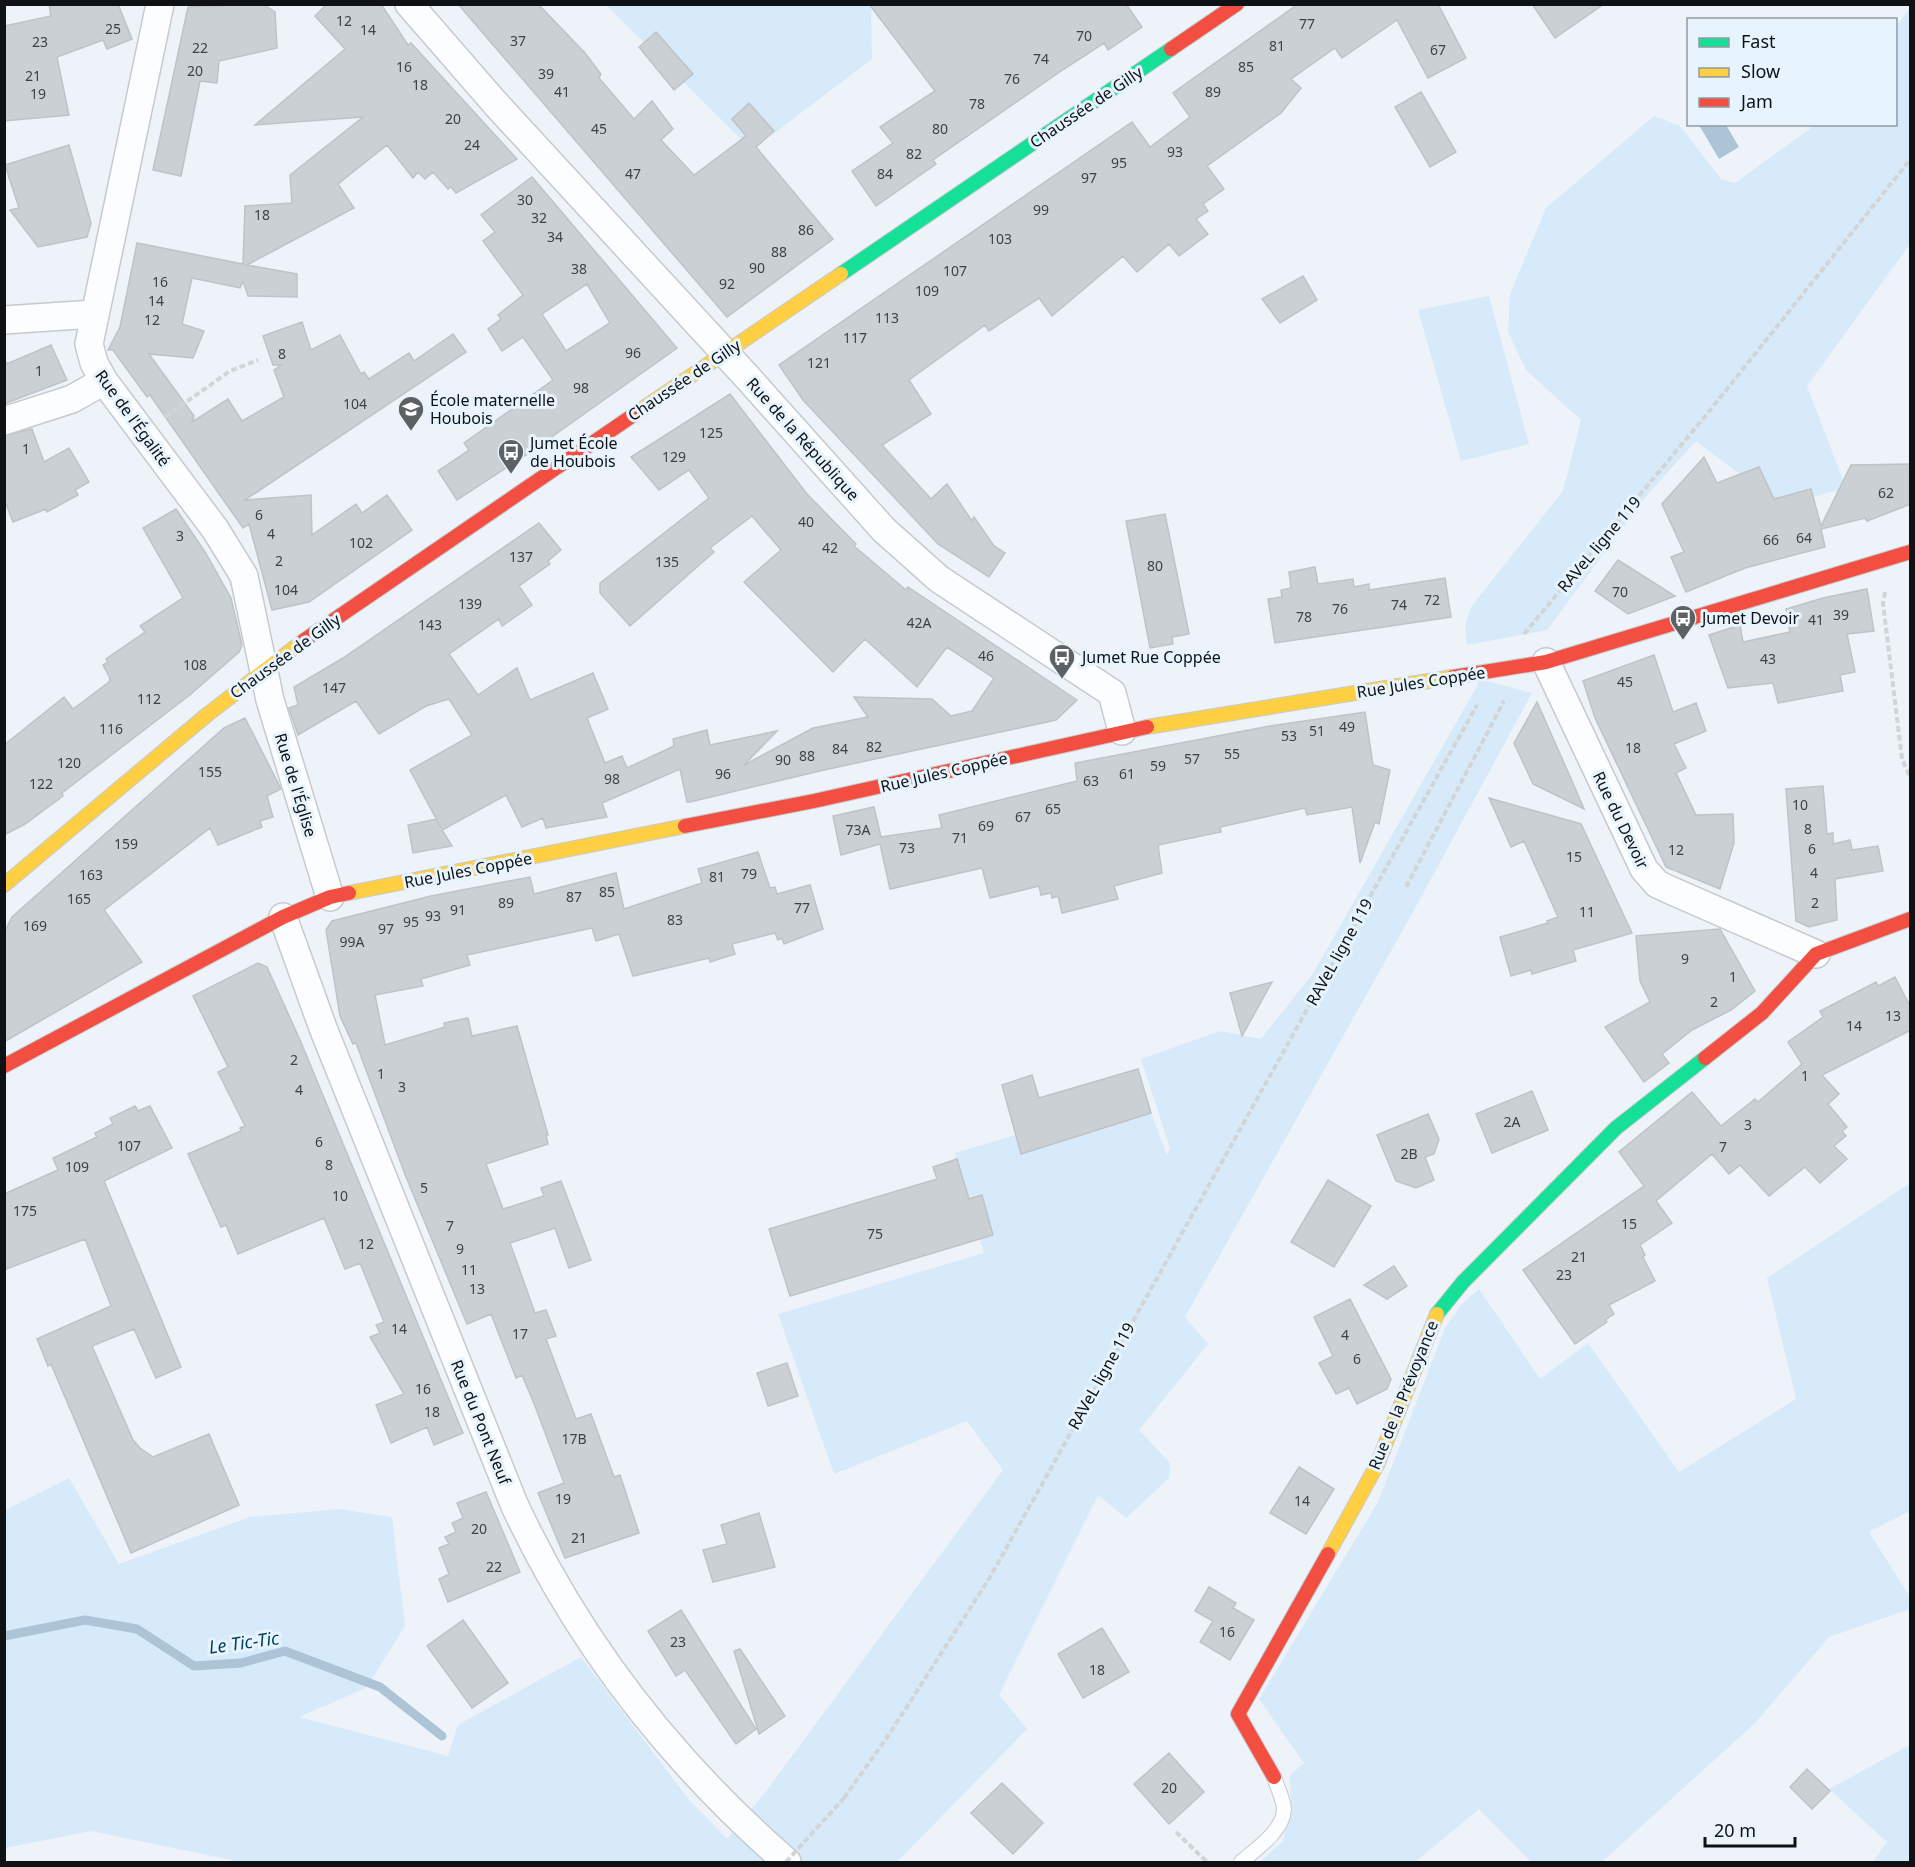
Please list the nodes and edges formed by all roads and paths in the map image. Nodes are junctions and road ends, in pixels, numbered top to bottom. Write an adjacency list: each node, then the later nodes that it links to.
1 (160, 4): 5 (street, Rue de l'Égalité)
2 (410, 4): 7 (street, Rue de la République)
3 (1237, 4): 7 (street, Chaussée de Gilly)
4 (1911, 160): 16 (path, RAVeL ligne 119)
5 (94, 314): 6 (street); 9 (street, Rue de l'Égalité)
6 (4, 320)
7 (724, 352): 17 (street, Chaussée de Gilly); 18 (street, Rue de la République)
8 (258, 360): 11 (path)
9 (104, 381): 10 (street); 11 (street, Rue de l'Égalité)
10 (4, 421)
11 (143, 433): 17 (street, Rue de l'Égalité)
12 (1911, 552): 13 (street, Rue Jules Coppée)
13 (1889, 558): 14 (street, Rue Jules Coppée); 19 (path)
14 (1546, 662): 15 (street, Rue Jules Coppée); 25 (street, Rue du Devoir)
15 (1516, 666): 16 (street, Rue Jules Coppée); 21 (path)
16 (1498, 669): 18 (street, Rue Jules Coppée); 29 (path, RAVeL ligne 119, bridge)
17 (263, 671): 20 (street, Chaussée de Gilly); 22 (street, Rue de l'Église)
18 (1122, 731): 22 (street, Rue Jules Coppée)
19 (1911, 777)
20 (4, 885)
21 (1406, 887)
22 (330, 897): 23 (street, Rue Jules Coppée)
23 (283, 917): 26 (street, Rue Jules Coppée); 29 (street, Rue du Pont Neuf)
24 (1911, 918): 25 (street)
25 (1816, 954): 27 (street, Rue de la Prévoyance)
26 (4, 1066)
27 (1274, 1777): 31 (lane)
28 (1176, 1832): 30 (path)
29 (786, 1863)
30 (1207, 1863)
31 (1241, 1863)

